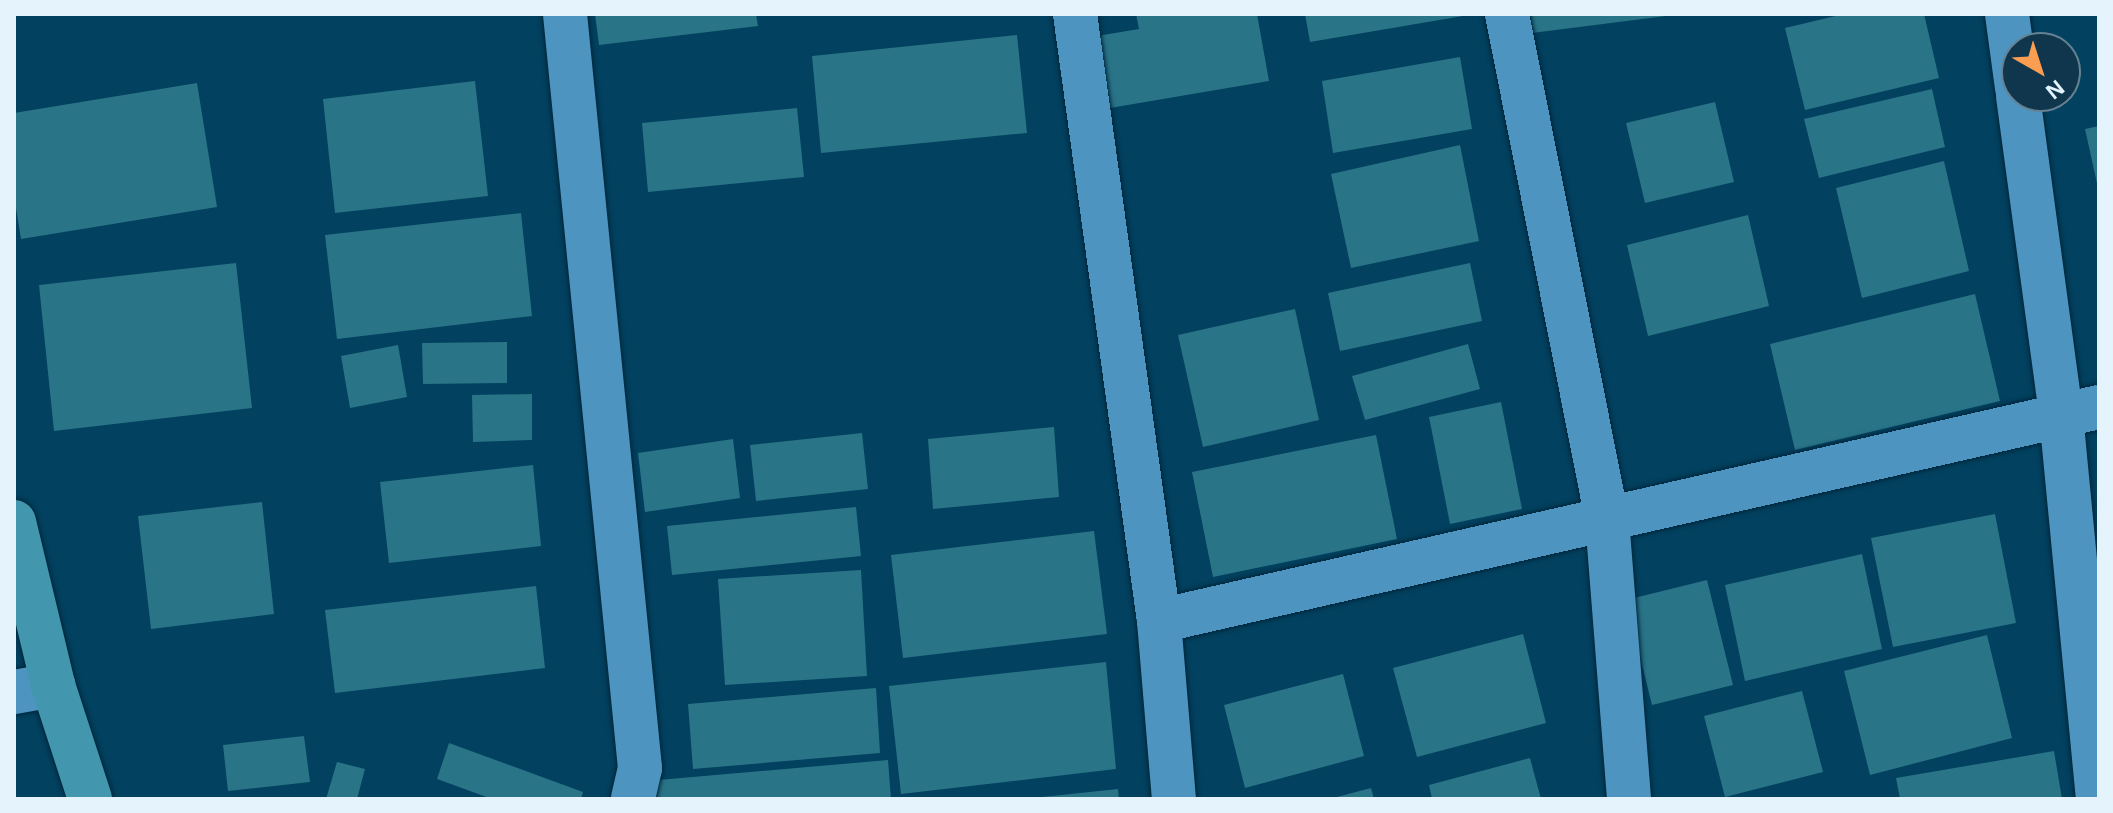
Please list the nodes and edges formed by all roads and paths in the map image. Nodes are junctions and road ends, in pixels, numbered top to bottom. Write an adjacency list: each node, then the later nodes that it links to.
1 (565, 14): 11 (street)
2 (1075, 14): 8 (street)
3 (1507, 14): 6 (street)
4 (2021, 112): 5 (street)
5 (2080, 411): 6 (street); 14 (street)
6 (1607, 519): 8 (street); 13 (street)
7 (14, 522): 9 (street)
8 (1159, 621): 12 (street)
9 (34, 689): 10 (street)
10 (90, 799)
11 (633, 799)
12 (1174, 799)
13 (1629, 799)
14 (2098, 799)

